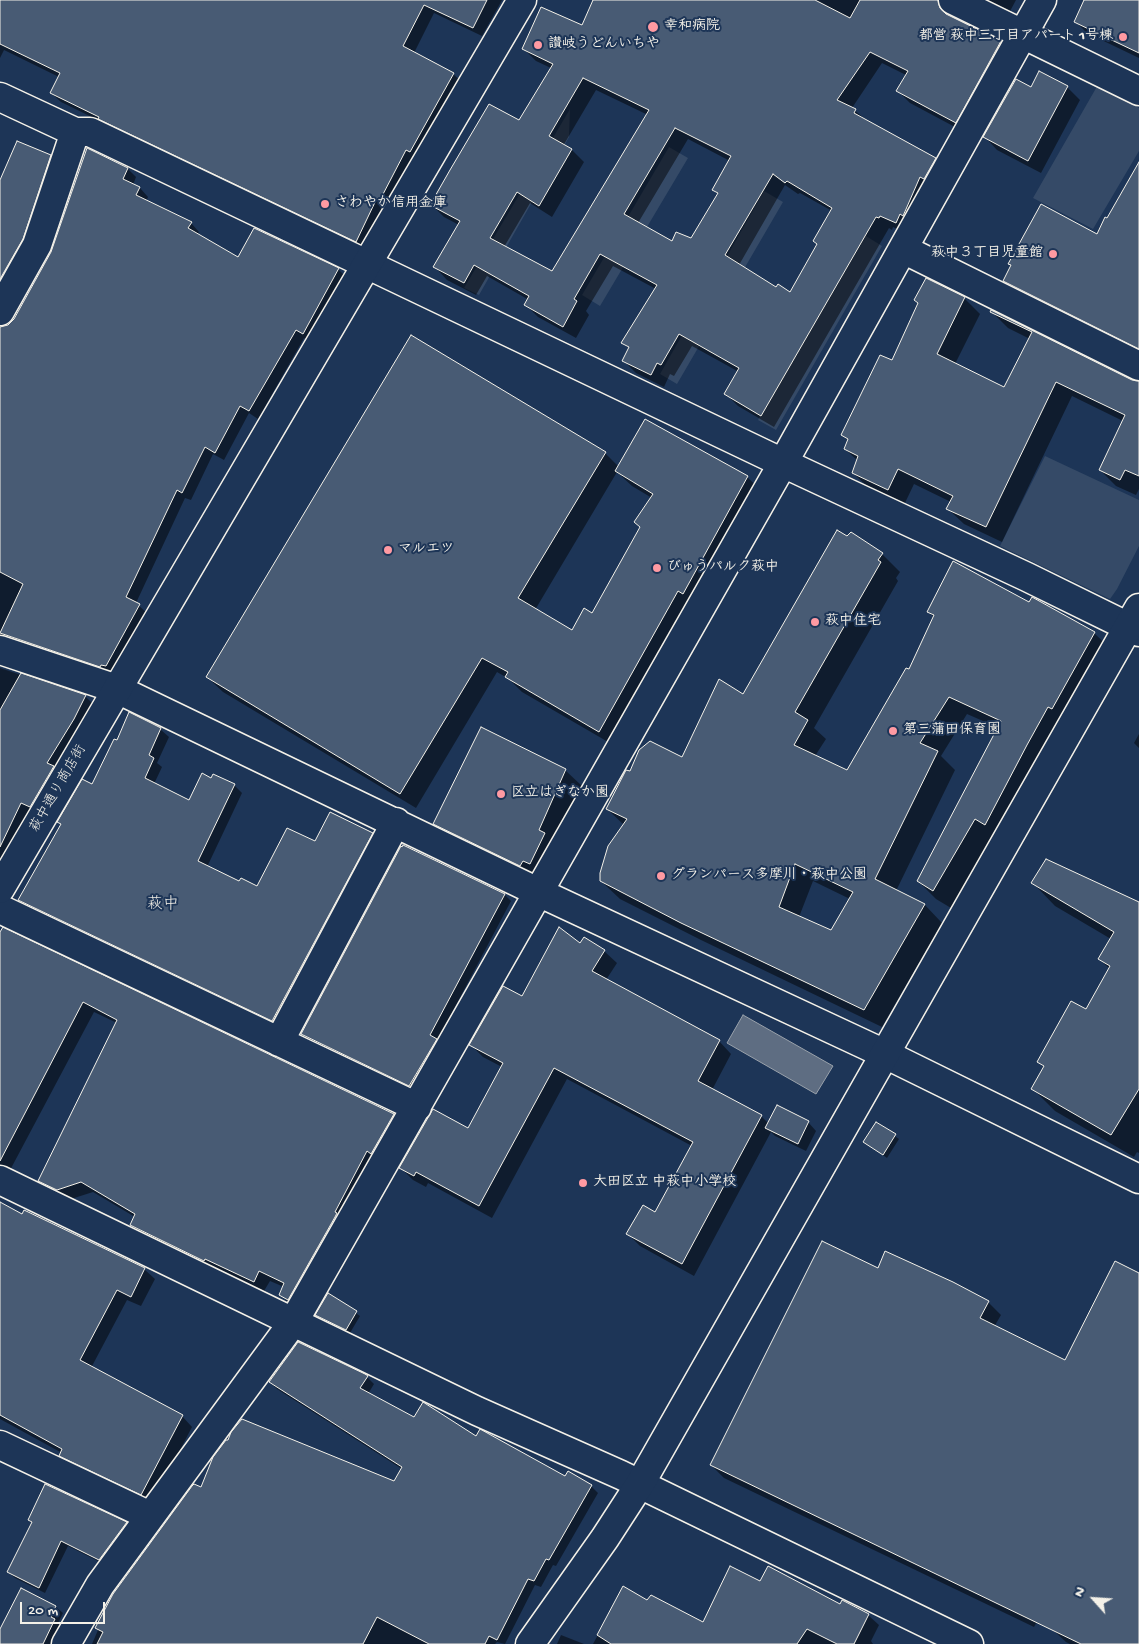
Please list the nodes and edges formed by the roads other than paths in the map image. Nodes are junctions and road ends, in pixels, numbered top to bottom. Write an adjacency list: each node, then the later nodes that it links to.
1 (522, 0): 9 (street, 萩中通り商店街)
2 (953, 0): 4 (street)
3 (1042, 0): 4 (street)
4 (1023, 35): 5 (street); 8 (street)
5 (1139, 91)
6 (0, 97): 7 (street)
7 (75, 132): 9 (street); 10 (street)
8 (903, 249): 11 (street); 12 (street)
9 (367, 264): 12 (street); 15 (street, 萩中通り商店街)
10 (0, 311)
11 (1139, 366)
12 (783, 463): 13 (street); 18 (street)
13 (1136, 622): 21 (street)
14 (0, 650): 15 (street)
15 (117, 688): 16 (street); 17 (street, 萩中通り商店街)
16 (396, 822): 18 (street); 20 (street)
17 (0, 890)
18 (538, 892): 21 (street); 22 (street)
19 (0, 909): 20 (street)
20 (279, 1042): 22 (street)
21 (885, 1054): 23 (street); 27 (street)
22 (416, 1107): 25 (street)
23 (1139, 1179)
24 (0, 1180): 25 (street)
25 (294, 1321): 27 (street); 28 (street)
26 (0, 1445): 28 (street)
27 (640, 1484): 30 (street); 31 (street)
28 (150, 1516): 29 (street)
29 (66, 1644)
30 (530, 1644)
31 (969, 1644)

